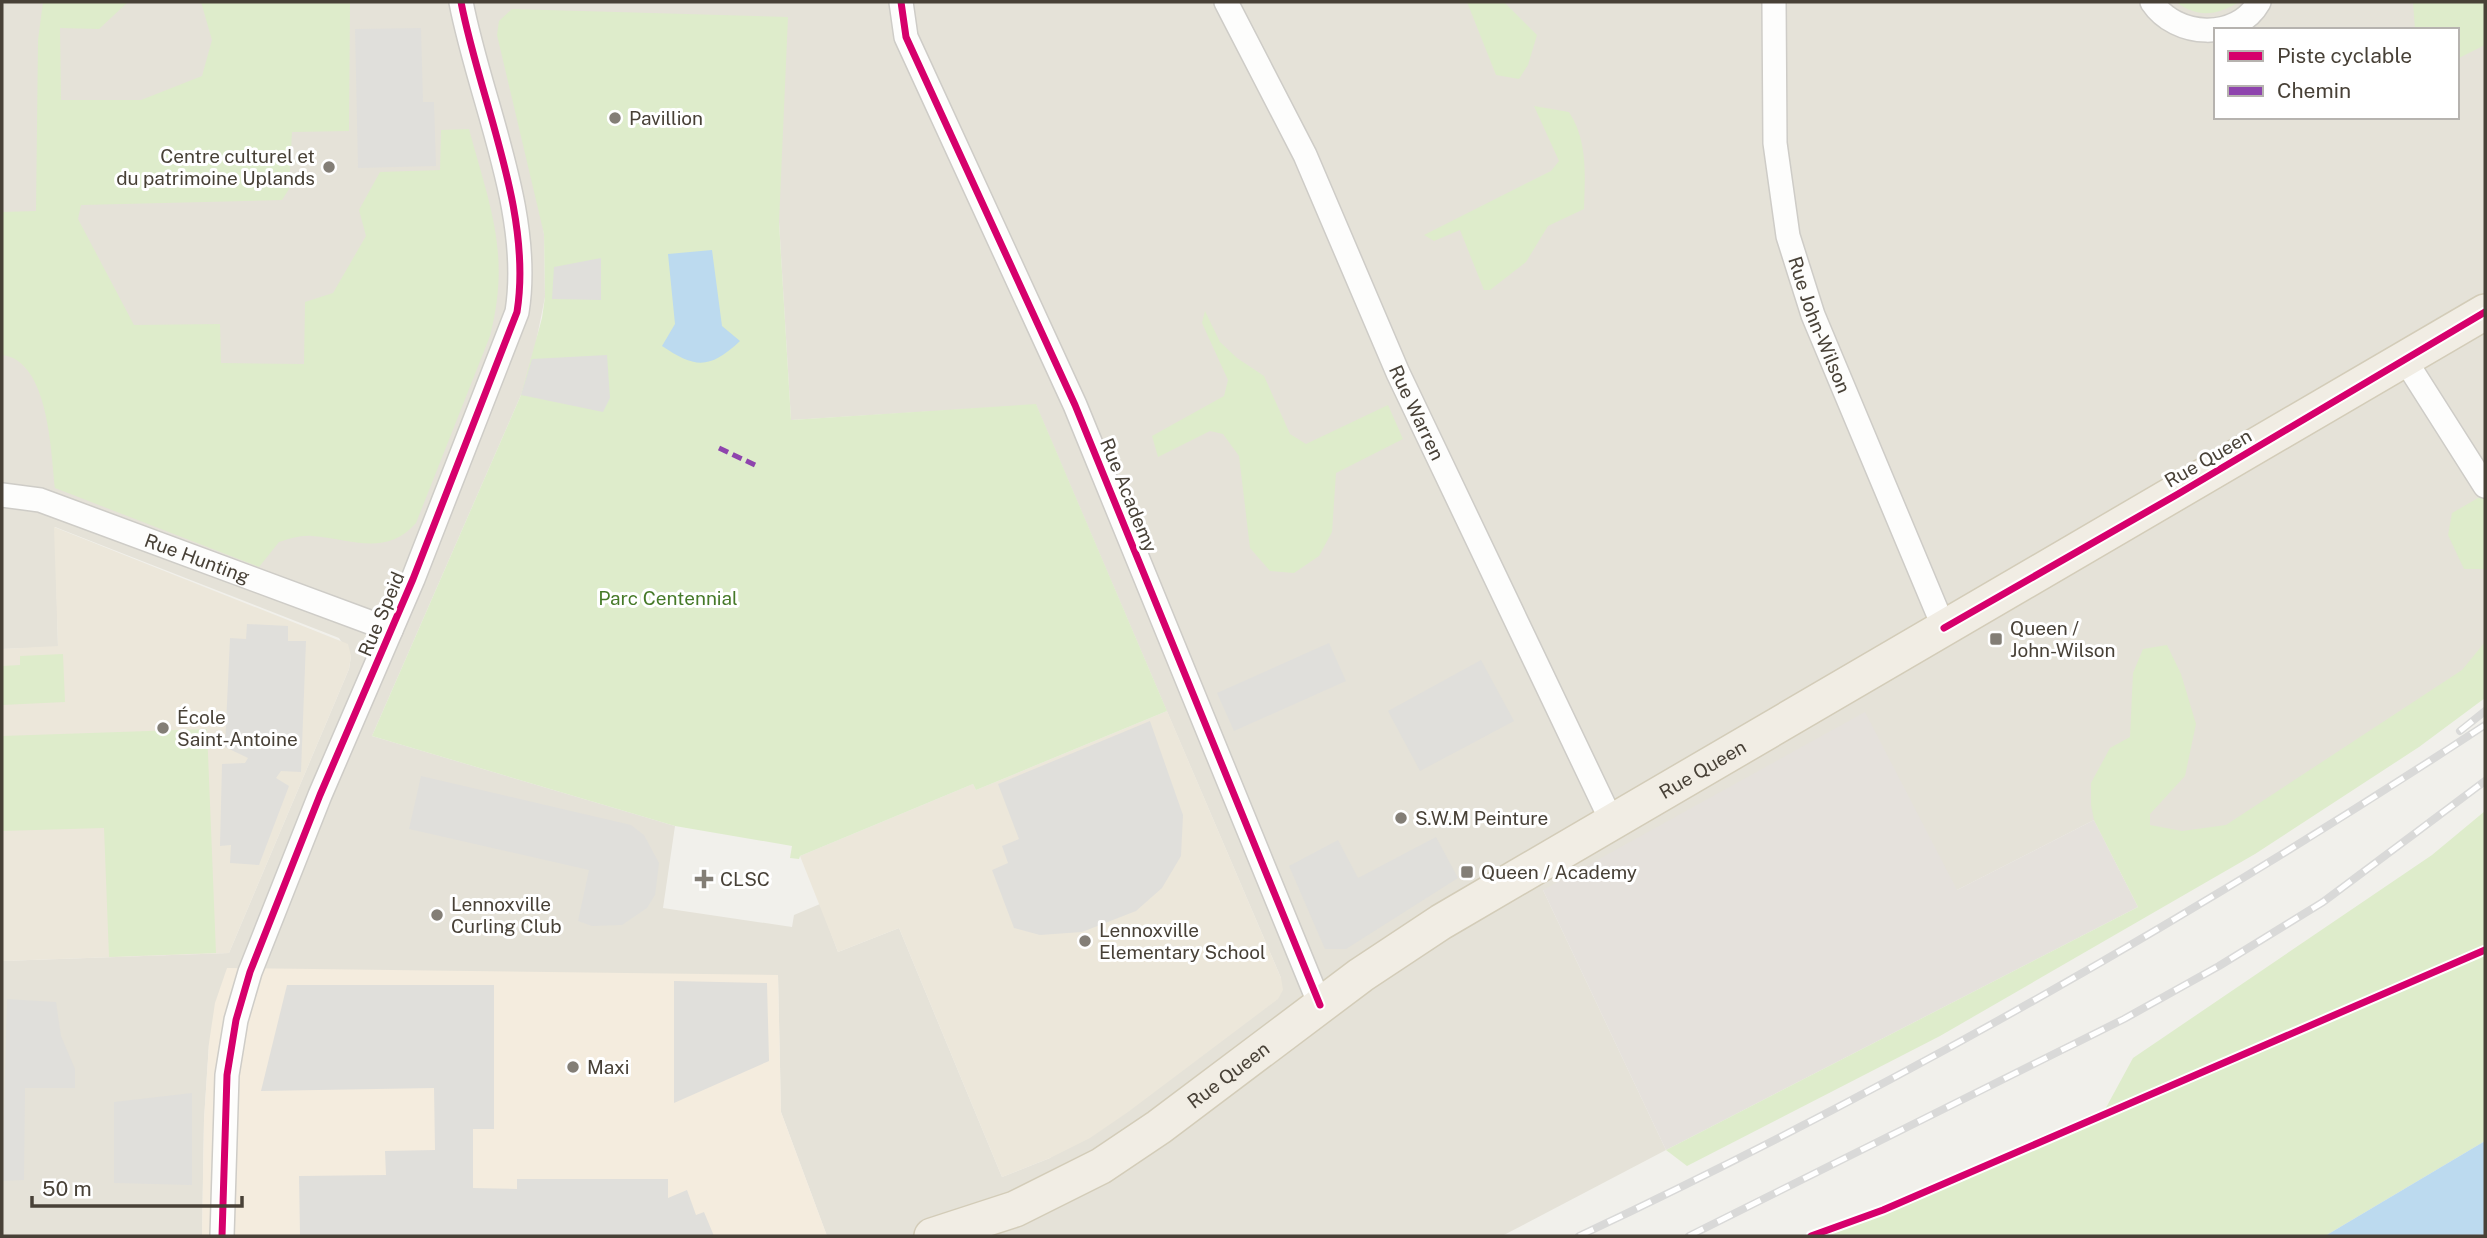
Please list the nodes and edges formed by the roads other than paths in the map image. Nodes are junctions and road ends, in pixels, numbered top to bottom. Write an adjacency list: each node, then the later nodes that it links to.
1 (461, 2): 14 (street, Rue Speid)
2 (901, 2): 16 (street, Rue Academy)
3 (1226, 2): 15 (street, Rue Warren)
4 (1774, 2): 13 (street, Rue John-Wilson)
5 (2152, 2): 8 (street)
6 (2259, 2): 7 (street)
7 (2226, 28)
8 (2214, 30)
9 (2485, 312): 10 (main road, Rue Queen)
10 (2405, 360): 11 (street); 13 (main road, Rue Queen)
11 (2485, 486)
12 (2, 495): 14 (street, Rue Hunting)
13 (1944, 628): 15 (main road, Rue Queen)
14 (391, 631): 17 (street, Rue Speid)
15 (1612, 822): 16 (main road, Rue Queen)
16 (1320, 1005): 18 (main road, Rue Queen)
17 (222, 1236)
18 (932, 1236)

